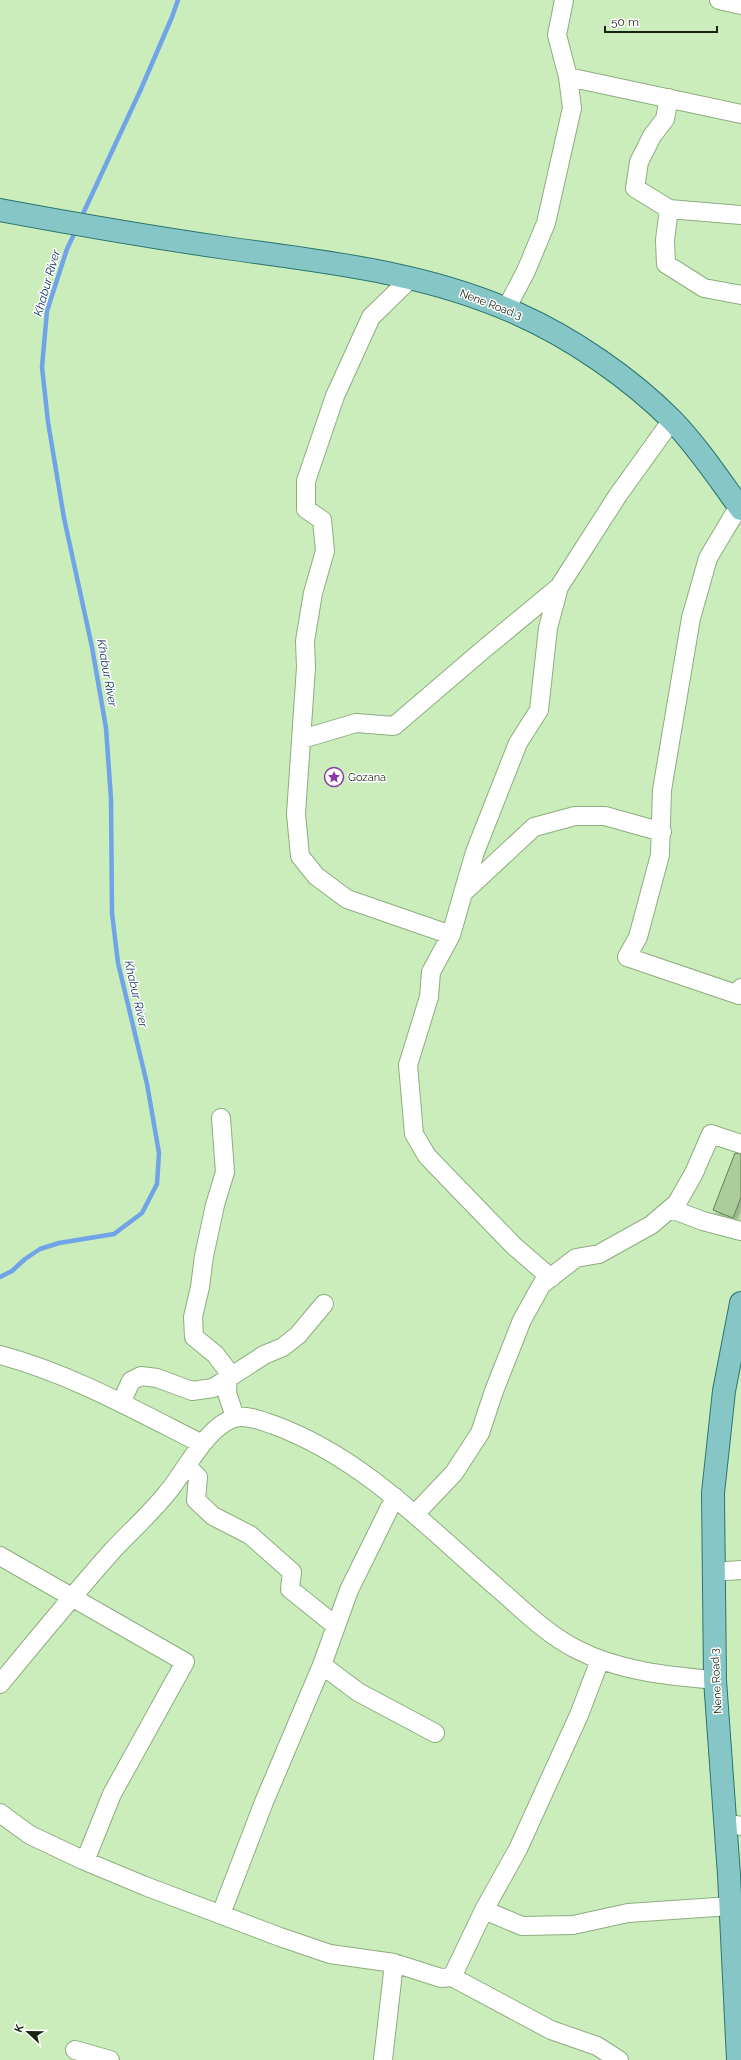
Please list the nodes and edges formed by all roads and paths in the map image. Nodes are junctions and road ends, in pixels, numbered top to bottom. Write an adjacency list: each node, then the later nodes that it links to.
1 (564, 0): 4 (street)
2 (718, 0): 3 (street)
3 (741, 5)
4 (568, 77): 5 (street); 12 (street)
5 (669, 98): 6 (street); 7 (street)
6 (741, 114)
7 (669, 209): 9 (street); 11 (street)
8 (7, 211): 10 (main road, Nene Road 3)
9 (741, 214)
10 (412, 277): 12 (main road, Nene Road 3); 16 (street)
11 (741, 295)
12 (506, 309): 13 (main road, Nene Road 3)
13 (672, 420): 14 (main road, Nene Road 3); 15 (street)
14 (740, 507): 17 (street)
15 (559, 587): 16 (street); 18 (street)
16 (302, 739): 19 (street)
17 (662, 832): 18 (street); 20 (street)
18 (463, 893): 19 (street)
19 (451, 935): 25 (street)
20 (741, 988)
21 (220, 1118): 30 (street)
22 (741, 1144): 23 (street)
23 (671, 1208): 24 (street); 25 (street)
24 (741, 1230)
25 (551, 1278): 36 (street)
26 (741, 1303): 28 (main road, Nene Road 3)
27 (324, 1304): 30 (street)
28 (738, 1331): 39 (main road, Nene Road 3)
29 (0, 1355): 31 (street)
30 (227, 1379): 31 (street); 32 (street)
31 (121, 1404): 33 (street)
32 (235, 1417): 33 (street); 35 (street)
33 (202, 1444): 34 (street)
34 (187, 1466): 40 (street); 41 (street)
35 (395, 1497): 36 (street); 41 (street)
36 (415, 1514): 42 (street)
37 (0, 1556): 40 (street)
38 (741, 1570): 39 (street)
39 (713, 1572): 44 (main road, Nene Road 3)
40 (71, 1598): 45 (street); 49 (street)
41 (336, 1626): 43 (street)
42 (600, 1660): 44 (street); 51 (street)
43 (322, 1665): 46 (street); 52 (street)
44 (715, 1680): 48 (main road, Nene Road 3)
45 (0, 1684)
46 (435, 1733)
47 (0, 1813): 49 (street)
48 (733, 1825): 50 (main road, Nene Road 3)
49 (85, 1861): 52 (street)
50 (731, 1906): 51 (street); 59 (main road, Nene Road 3)
51 (484, 1910): 54 (street)
52 (221, 1914): 53 (street)
53 (394, 1963): 54 (street); 57 (street)
54 (452, 1977): 58 (street)
55 (75, 2050): 56 (street)
56 (110, 2060)
57 (383, 2060)
58 (619, 2060)
59 (738, 2060)

